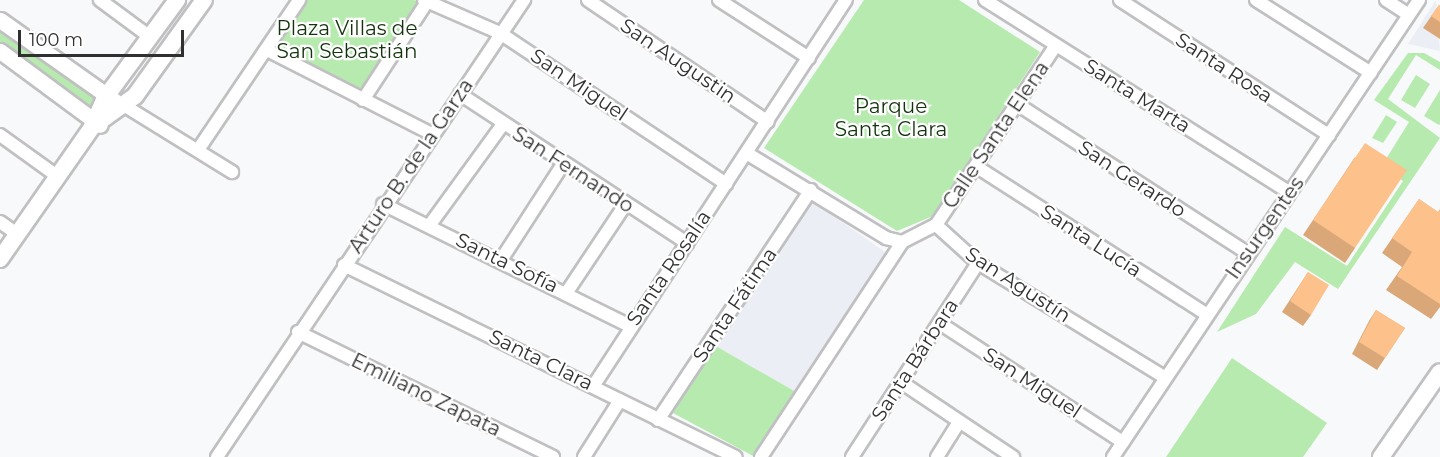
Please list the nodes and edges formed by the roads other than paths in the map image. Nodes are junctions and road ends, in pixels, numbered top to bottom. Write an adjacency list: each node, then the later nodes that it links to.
1 (100, 0): 18 (street)
2 (177, 0): 18 (main road)
3 (204, 0): 28 (main road)
4 (299, 0): 20 (street)
5 (524, 0): 17 (street, Arturo B. de la Garza)
6 (588, 0): 29 (street, San Augustin)
7 (718, 0): 22 (street)
8 (846, 0): 22 (street, Santa Rosalía)
9 (985, 0): 19 (street, Santa Marta)
10 (1120, 0): 34 (street, Santa Rosa)
11 (1256, 0): 23 (street)
12 (1386, 0): 15 (street)
13 (1419, 0): 15 (street, Insurgentes)
14 (426, 1): 17 (street, San Miguel); 26 (street)
15 (1409, 15): 23 (street, Insurgentes)
16 (0, 20): 25 (street)
17 (500, 33): 24 (street, Arturo B. de la Garza); 41 (street, San Miguel)
18 (150, 37): 25 (main road)
19 (1056, 45): 27 (street, Calle Santa Elena); 43 (street, Santa Marta)
20 (267, 50): 26 (street); 35 (street)
21 (0, 51): 30 (street)
22 (808, 58): 29 (street, Santa Rosalía)
23 (1371, 73): 34 (street, Insurgentes)
24 (460, 94): 31 (street, San Fernando); 32 (street, Arturo B. de la Garza)
25 (105, 97): 28 (street); 30 (main road)
26 (363, 100): 32 (street)
27 (1017, 104): 38 (street, Calle Santa Elena); 52 (street, San Gerardo)
28 (125, 106): 30 (main road); 35 (street)
29 (768, 122): 36 (street, Santa Rosalía)
30 (95, 124): 40 (main road)
31 (503, 124): 37 (street, San Fernando); 48 (street)
32 (432, 134): 44 (street, Arturo B. de la Garza)
33 (0, 135): 40 (street)
34 (1329, 135): 43 (street, Insurgentes)
35 (198, 150): 39 (street)
36 (748, 154): 41 (street, Santa Rosalía); 42 (street)
37 (563, 164): 45 (street, San Fernando); 54 (street)
38 (977, 167): 47 (street, Calle Santa Elena); 58 (street, Santa Lucía)
39 (232, 172)
40 (57, 176): 49 (main road)
41 (726, 184): 51 (street, Santa Rosalía)
42 (811, 190): 50 (street); 67 (street, Santa Fátima)
43 (1289, 192): 52 (street, Insurgentes)
44 (383, 204): 48 (street, Santa Sofía); 56 (street, Arturo B. de la Garza)
45 (625, 205): 51 (street, San Fernando); 57 (street)
46 (0, 222): 49 (street)
47 (936, 225): 50 (street); 55 (street, San Agustín)
48 (429, 226): 54 (street, Santa Sofía)
49 (17, 234): 53 (main road)
50 (902, 242): 75 (street)
51 (687, 243): 60 (street, Santa Rosalía)
52 (1246, 253): 58 (street, Insurgentes)
53 (0, 259)
54 (501, 260): 57 (street, Santa Sofía)
55 (978, 263): 59 (street, Santa Bárbara); 63 (street, San Agustín)
56 (344, 265): 61 (street, Arturo B. de la Garza); 65 (street, Santa Clara)
57 (567, 292): 60 (street, Santa Sofía)
58 (1206, 314): 63 (street, Insurgentes)
59 (941, 324): 64 (street, Santa Bárbara); 69 (street, San Miguel)
60 (630, 326): 65 (street, Santa Rosalía)
61 (298, 332): 71 (street, Arturo B. de la Garza); 72 (street, Emiliano Zapata)
62 (1440, 372): 70 (main road)
63 (1164, 377): 69 (street, Insurgentes)
64 (901, 382): 68 (street); 76 (street, Santa Bárbara)
65 (594, 385): 66 (street, Santa Clara)
66 (620, 400): 67 (street, Santa Clara); 73 (street)
67 (658, 420): 74 (street, Santa Clara)
68 (959, 422): 77 (street); 78 (street)
69 (1123, 442): 79 (street, Insurgentes)
70 (1386, 455)
71 (217, 457)
72 (553, 457)
73 (584, 457)
74 (736, 457)
75 (762, 457)
76 (852, 457)
77 (937, 457)
78 (1013, 457)
79 (1113, 457)

